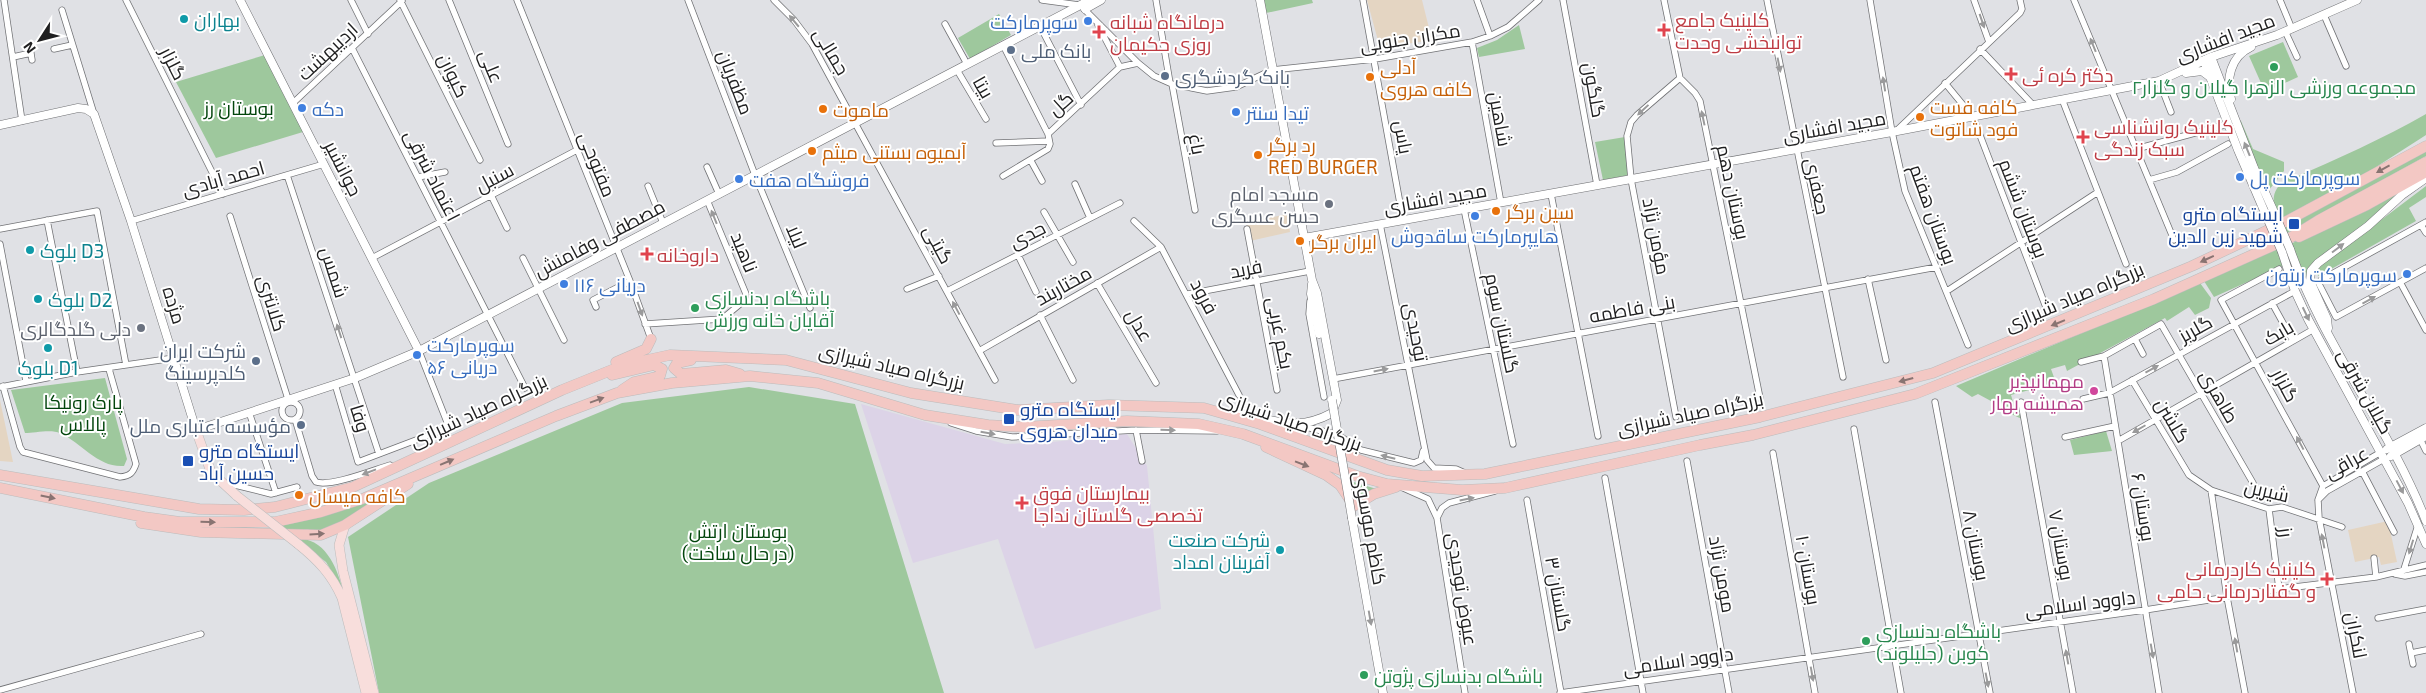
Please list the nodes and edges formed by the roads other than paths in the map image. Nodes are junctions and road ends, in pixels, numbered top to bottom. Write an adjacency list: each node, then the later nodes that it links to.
1 (4, 0): 47 (street)
2 (126, 0): 105 (street, گلزار)
3 (240, 0): 64 (main road, جوانشیر)
4 (351, 0): 36 (street)
5 (449, 0): 79 (street, علی)
6 (517, 0): 83 (street, مفتوحی)
7 (688, 0): 94 (street, مظفریان)
8 (774, 0): 72 (street, جمالی, one-way to 8)
9 (1042, 0): 27 (street)
10 (1090, 0): 28 (main road, مصطفی وفامنش)
11 (1101, 0): 28 (main road, مصطفی وفامنش)
12 (1156, 0): 61 (street, باغ)
13 (1260, 0): 56 (main road, کاظم موسوی)
14 (1363, 0): 49 (street)
15 (1477, 0): 38 (street)
16 (1539, 0): 38 (street, مکران جنوبی)
17 (1563, 0): 102 (street, گلگون)
18 (1664, 0): 57 (street)
19 (1767, 0): 84 (street, جعفری, one-way to 84)
20 (1870, 0): 75 (street, بوستان هفتم, one-way to 20)
21 (1974, 0): 40 (street, one-way to 40)
22 (2020, 0): 40 (street)
23 (2074, 0): 62 (street, one-way to 23)
24 (2280, 0): 35 (street)
25 (2357, 0): 31 (main road, مجید افشاری)
26 (402, 1): 36 (street, اردیبهشت); 85 (street, کیوان)
27 (1069, 5): 28 (street); 30 (street)
28 (1082, 7): 30 (main road, مصطفی وفامنش); 32 (street); 34 (main road, مصطفی وفامنش)
29 (62, 10): 41 (street, مژده)
30 (1060, 15): 42 (main road, مصطفی وفامنش)
31 (2324, 15): 35 (main road, مجید افشاری); 53 (street)
32 (1095, 19): 51 (street); 54 (street)
33 (945, 24): 52 (street)
34 (1042, 30): 42 (main road, مصطفی وفامنش); 65 (street)
35 (2289, 30): 37 (main road, مجید افشاری); 48 (street)
36 (368, 34): 44 (street, اردیبهشت)
37 (2277, 35): 50 (main road, مجید افشاری); 73 (main road)
38 (1490, 36): 39 (street, مکران جنوبی)
39 (1472, 42): 49 (street, مکران جنوبی); 110 (street, شاهین)
40 (1989, 42): 45 (street)
41 (72, 45): 43 (street); 68 (street, مژده)
42 (1003, 45): 52 (main road, مصطفی وفامنش); 76 (street)
43 (54, 48)
44 (352, 48): 64 (street, اردیبهشت); 96 (street, اعتماد شرقی)
45 (1980, 49): 60 (street); 66 (street)
46 (31, 53): 47 (street)
47 (13, 57): 71 (street)
48 (2297, 57)
49 (1375, 59): 56 (street, مکران جنوبی); 119 (street, یاس)
50 (2207, 59): 58 (main road); 59 (main road, مجید افشاری); 73 (main road)
51 (1138, 63): 54 (street); 61 (street)
52 (967, 64): 55 (main road, مصطفی وفامنش)
53 (2346, 66)
54 (1120, 67): 65 (street, گل)
55 (957, 70): 70 (street, بیتا); 72 (main road, مصطفی وفامنش)
56 (1272, 70): 61 (street); 130 (main road, کاظم موسوی)
57 (1680, 78): 89 (street, بوستان دهم, one-way to 57); 98 (street, مؤمن نژاد, one-way to 98)
58 (2211, 78): 59 (main road); 73 (main road)
59 (2159, 81): 62 (main road, مجید افشاری); 67 (street)
60 (1945, 83): 69 (street, بوستان ششم); 75 (street)
61 (1171, 84): 113 (street, باغ)
62 (2112, 90): 63 (main road, مجید افشاری); 82 (street)
63 (2062, 99): 66 (main road, مجید افشاری); 104 (street)
64 (293, 103): 88 (main road, جوانشیر)
65 (1081, 105): 76 (street, گل)
66 (2033, 105): 69 (main road, مجید افشاری)
67 (2170, 112)
68 (94, 114): 71 (main road); 120 (main road, مژده)
69 (1973, 117): 75 (main road, مجید افشاری); 133 (street, بوستان ششم)
70 (986, 119)
71 (22, 121): 74 (main road)
72 (856, 122): 94 (main road, مصطفی وفامنش); 147 (street, گیتی)
73 (2232, 122): 82 (street); 137 (main road, bridge)
74 (0, 125)
75 (1893, 132): 84 (main road, مجید افشاری); 143 (street, بوستان هفتم)
76 (1048, 134): 77 (street, گل)
77 (1049, 141): 78 (street); 86 (street, گل)
78 (996, 143)
79 (508, 144)
80 (2228, 144): 99 (street)
81 (2426, 146): 257 (highway, بزرگراه صیاد شیرازی, one-way to 257)
82 (2136, 149): 99 (street)
83 (577, 150): 108 (street, سنبل); 136 (street, مفتوحی)
84 (1795, 150): 89 (main road, مجید افشاری); 155 (street, جعفری)
85 (480, 160)
86 (1032, 161): 95 (street, گل); 100 (street)
87 (2426, 162): 131 (highway, بزرگراه صیاد شیرازی)
88 (324, 164): 93 (street, احمد آبادی); 139 (main road, جوانشیر)
89 (1713, 164): 98 (main road, مجید افشاری); 162 (street, بوستان دهم)
90 (707, 167): 106 (street)
91 (445, 172): 96 (street)
92 (2426, 172): 131 (highway)
93 (287, 175): 105 (street, احمد آبادی); 199 (street, شمس, one-way to 93)
94 (755, 175): 106 (main road, مصطفی وفامنش); 165 (street, لیلا)
95 (1003, 176)
96 (418, 177): 121 (street, اعتماد شرقی)
97 (2426, 178): 175 (main road, one-way to 97)
98 (1631, 179): 102 (main road, مجید افشاری); 169 (street, مؤمن نژاد)
99 (2149, 180): 132 (street)
100 (1042, 181)
101 (1075, 184): 116 (street)
102 (1597, 185): 107 (main road, مجید افشاری)
103 (648, 186): 122 (street)
104 (2098, 192): 133 (street); 142 (street)
105 (223, 194): 120 (street, احمد آبادی)
106 (719, 194): 109 (main road, مصطفی وفامنش)
107 (1551, 194): 110 (main road, مجید افشاری); 174 (street)
108 (491, 195): 121 (street, سنبل); 125 (street)
109 (707, 200): 122 (main road, مصطفی وفامنش); 171 (street, ناهید, one-way to 109)
110 (1501, 202): 112 (main road, مجید افشاری)
111 (1120, 203): 116 (street, جدی)
112 (1464, 209): 119 (main road, مجید افشاری); 181 (street, گلستان سوم)
113 (1195, 210)
114 (1044, 212): 129 (street)
115 (230, 216): 219 (street, کلانتری)
116 (1090, 218): 129 (street, جدی)
117 (47, 220): 126 (street); 193 (street); 195 (street)
118 (1134, 220): 135 (street, فرود)
119 (1403, 220): 124 (main road, مجید افشاری)
120 (131, 221): 188 (main road, مژده)
121 (441, 222): 139 (street, سنبل); 167 (street, اعتماد شرقی)
122 (663, 223): 136 (main road, مصطفی وفامنش)
123 (2424, 223): 128 (street); 152 (street, one-way to 152)
124 (1380, 224): 130 (main road, مجید افشاری); 192 (street, توحیدی)
125 (508, 228)
126 (0, 229)
127 (1247, 229): 151 (street, یکم غربی)
128 (2426, 233)
129 (1058, 235): 138 (street, جدی); 141 (street)
130 (1304, 238): 146 (main road, کاظم موسوی)
131 (2290, 238): 267 (highway, بزرگراه صیاد شیرازی)
132 (2174, 240)
133 (2021, 242): 159 (street); 166 (street, بوستان ششم)
134 (0, 244): 204 (street)
135 (1161, 247): 153 (street, مختاربند); 161 (street, فرود)
136 (615, 248): 150 (street, مفتوحی); 154 (main road, مصطفی وفامنش)
137 (2286, 250): 157 (main road, گیلان شرقی); 175 (main road, گیلان شرقی)
138 (1018, 255): 158 (street, جدی); 160 (street)
139 (372, 258): 182 (main road, جوانشیر)
140 (523, 258): 154 (street)
141 (1073, 262)
142 (2126, 264)
143 (1937, 267): 148 (street, بنی فاطمه); 159 (street, بوستان هفتم)
144 (2426, 268): 152 (street)
145 (2279, 269): 170 (street, گلزار)
146 (1310, 271): 149 (main road, کاظم موسوی); 151 (street, فرید)
147 (939, 276): 156 (street); 158 (street, گیتی)
148 (1868, 279): 155 (street, بنی فاطمه); 189 (street)
149 (1312, 280): 200 (main road, کاظم موسوی); 218 (main road, کاظم موسوی)
150 (630, 281): 164 (street); 171 (street, مفتوحی, one-way to 171)
151 (1256, 281): 161 (street, فرید); 211 (street, یکم غربی)
152 (2400, 282): 173 (street)
153 (1098, 283): 168 (street, مختاربند); 206 (street, عدل)
154 (538, 288): 167 (main road, مصطفی وفامنش); 178 (street)
155 (1824, 288): 162 (street, بنی فاطمه); 198 (street, جعفری)
156 (907, 289)
157 (2295, 290): 163 (street, گلریز); 172 (main road, گیلان شرقی, one-way to 172)
158 (947, 291): 183 (street, گیتی, one-way to 158)
159 (1947, 291): 180 (street, بوستان هفتم)
160 (1036, 292)
161 (1188, 294): 215 (street, فرود)
162 (1741, 303): 169 (street, بنی فاطمه); 216 (street, بوستان دهم)
163 (2272, 303): 170 (street, گلریز); 179 (street)
164 (596, 307)
165 (810, 308)
166 (2047, 310)
167 (488, 314): 182 (main road, مصطفی وفامنش); 210 (street, اعتماد شرقی)
168 (1040, 315): 183 (street, مختاربند); 202 (street)
169 (1657, 318): 174 (street, بنی فاطمه); 228 (street, مؤمن نژاد)
170 (2235, 323): 185 (street, گلریز); 191 (street, گلزار)
171 (645, 324): 176 (street, مفتوحی)
172 (2314, 329): 179 (street, بابک); 209 (main road, گیلان شرقی)
173 (2426, 330)
174 (1578, 333): 181 (street, بنی فاطمه); 239 (street)
175 (2328, 333): 205 (main road, گیلان شرقی)
176 (651, 339): 226 (highway)
177 (2135, 339): 184 (street); 185 (street, طاهری); 186 (street)
178 (564, 340)
179 (2293, 341): 191 (street, بابک)
180 (1968, 345)
181 (1493, 349): 192 (street, بنی فاطمه); 245 (street, گلستان سوم)
182 (418, 351): 199 (main road, مصطفی وفامنش); 250 (street)
183 (979, 351): 201 (street, گیتی)
184 (2143, 354)
185 (2179, 354): 203 (street, گلریز, one-way to 185); 214 (street, طاهری)
186 (2104, 356): 190 (street); 213 (street, بوستان ۶)
187 (732, 357): 196 (highway, بزرگراه صیاد شیرازی); 197 (highway); 223 (highway, بزرگراه صیاد شیرازی)
188 (174, 358): 193 (street); 235 (main road, مژده)
189 (1886, 360)
190 (2081, 362)
191 (2257, 362): 214 (street, بابک); 264 (street, گلزار, one-way to 191)
192 (1408, 365): 200 (street, بنی فاطمه, one-way to 192); 246 (street, توحیدی)
193 (126, 366): 194 (street)
194 (109, 369): 195 (street); 208 (street)
195 (77, 372): 204 (street)
196 (598, 376): 212 (highway); 226 (highway, بزرگراه صیاد شیرازی)
197 (750, 376): 212 (highway, بزرگراه صیاد شیرازی); 227 (highway, بزرگراه صیاد شیرازی)
198 (1843, 377)
199 (354, 378): 207 (main road, مصطفی وفامنش); 250 (street, شمس)
200 (1333, 379): 218 (main road, کاظم موسوی)
201 (995, 380)
202 (1073, 380)
203 (2132, 380): 213 (street, گلریز); 230 (street, گلشن)
204 (26, 381): 208 (street)
205 (2355, 382): 209 (main road); 240 (main road, گیلان شرقی)
206 (1156, 383)
207 (335, 384): 219 (main road, مصطفی وفامنش); 250 (street, وفا)
208 (2, 386)
209 (2345, 387): 244 (main road, گیلان شرقی)
210 (525, 388)
211 (1277, 390)
212 (617, 393): 256 (highway, بزرگراه صیاد شیرازی, one-way to 212)
213 (2109, 393): 217 (street, گلریز); 232 (street, بوستان ۶)
214 (2200, 394): 230 (street, بابک); 261 (street, طاهری)
215 (1239, 395)
216 (1760, 398)
217 (2083, 398)
218 (1331, 399): 231 (main road); 308 (main road, کاظم موسوی, one-way to 308, bridge)
219 (294, 401): 220 (main road, مصطفی وفامنش); 224 (street); 229 (street)
220 (279, 402): 224 (street); 225 (main road, مصطفی وفامنش)
221 (1936, 402): 295 (street, بوستان ۸)
222 (2021, 402): 294 (street, بوستان ۷)
223 (1204, 408): 231 (main road); 257 (highway, بزرگراه صیاد شیرازی)
224 (282, 411): 229 (street)
225 (249, 412): 235 (main road, مصطفی وفامنش); 269 (street)
226 (509, 415): 252 (highway, بزرگراه صیاد شیرازی)
227 (925, 415): 236 (street, one-way to 236); 237 (highway, بزرگراه صیاد شیرازی)
228 (1676, 417)
229 (295, 419): 252 (street, one-way to 229)
230 (2156, 419): 243 (street, بابک, one-way to 243); 258 (street, گلشن)
231 (1297, 425): 246 (street, one-way to 231)
232 (2115, 426): 241 (street); 243 (street, بوستان ۶)
233 (2426, 428): 247 (main road, عراقی)
234 (1854, 429): 297 (street)
235 (196, 430): 306 (main road, مژده, bridge)
236 (1136, 430): 237 (street, one-way to 237); 253 (street)
237 (1224, 430): 238 (highway, بزرگراه صیاد شیرازی)
238 (1243, 434): 263 (highway, بزرگراه صیاد شیرازی); 263 (highway, one-way to 263)
239 (1598, 436)
240 (2384, 436): 244 (main road); 247 (main road, گیلان شرقی)
241 (2064, 437)
242 (2423, 438): 247 (main road); 248 (street)
243 (2118, 441): 292 (street, بوستان ۶)
244 (2375, 441): 251 (main road, گیلان شرقی)
245 (1513, 444)
246 (1423, 446): 257 (street, توحیدی)
247 (2392, 450): 251 (main road); 276 (main road, گیلان شرقی)
248 (2426, 451)
249 (1773, 452): 301 (street, بوستان ۱۰)
250 (379, 454)
251 (2383, 455): 255 (street, عراقی); 264 (street, عراقی); 278 (main road, گیلان شرقی, one-way to 278)
252 (416, 458): 259 (highway, بزرگراه صیاد شیرازی)
253 (1142, 461)
254 (1687, 461): 303 (street, مومن نژاد)
255 (2362, 471): 271 (street, عراقی); 280 (street)
256 (422, 473): 272 (highway, بزرگراه صیاد شیرازی, one-way to 256); 277 (highway)
257 (1469, 474)
258 (2189, 474): 268 (street, شیرین)
259 (0, 475)
260 (1605, 478): 304 (street)
261 (2253, 483)
262 (234, 485): 269 (street)
263 (1398, 486): 267 (highway, بزرگراه صیاد شیرازی); 274 (street)
264 (2323, 486): 271 (street, عراقی)
265 (296, 487): 269 (street)
266 (0, 488): 272 (highway, بزرگراه صیاد شیرازی, one-way to 272)
267 (1504, 488): 274 (street, one-way to 267)
268 (2211, 490): 273 (street, شیرین); 290 (street)
269 (276, 493)
270 (1527, 500): 310 (street, گلستان ۳)
271 (2318, 500): 275 (street, لنکران)
272 (97, 508): 277 (highway, one-way to 277)
273 (2269, 509): 275 (street, شیرین); 289 (street, رز)
274 (1437, 518): 309 (street, عیوض توحیدی)
275 (2319, 518): 279 (street, شیرین); 288 (street, لنکران, one-way to 275)
276 (2426, 521)
277 (345, 525): 307 (main road)
278 (2418, 525): 281 (main road, گیلان شرقی); 284 (street, one-way to 284)
279 (2342, 527)
280 (2394, 532)
281 (2426, 544)
282 (2374, 558): 287 (street)
283 (2426, 565): 284 (street, داوود اسلامی)
284 (2404, 569): 286 (street, داوود اسلامی)
285 (2426, 572): 286 (street, داوود اسلامی)
286 (2395, 574): 287 (street, داوود اسلامی)
287 (2376, 577): 288 (street, داوود اسلامی)
288 (2331, 582): 289 (street, داوود اسلامی); 319 (street, لنکران)
289 (2279, 589): 290 (street, داوود اسلامی)
290 (2227, 597): 292 (street, داوود اسلامی); 318 (street, one-way to 290)
291 (2426, 609): 293 (street)
292 (2145, 610): 294 (street, داوود اسلامی); 317 (street, بوستان ۶, one-way to 317)
293 (2378, 618)
294 (2060, 620): 295 (street, داوود اسلامی); 316 (street, بوستان ۷, one-way to 294)
295 (1978, 632): 297 (street, داوود اسلامی); 315 (street, بوستان ۸, one-way to 315)
296 (201, 634): 305 (street)
297 (1891, 644): 301 (street, داوود اسلامی); 314 (street)
298 (2409, 644): 300 (street)
299 (2426, 650): 300 (street)
300 (2411, 653): 302 (street)
301 (1809, 656): 303 (street, داوود اسلامی); 313 (street, بوستان ۱۰, one-way to 313)
302 (2413, 664)
303 (1725, 668): 304 (street, داوود اسلامی); 312 (street, مومن نژاد)
304 (1641, 680): 310 (street, داوود اسلامی); 311 (street)
305 (0, 690)
306 (366, 693)
307 (374, 693)
308 (1383, 693)
309 (1465, 693)
310 (1561, 693)
311 (1643, 693)
312 (1729, 693)
313 (1815, 693)
314 (1901, 693)
315 (1990, 693)
316 (2074, 693)
317 (2159, 693)
318 (2244, 693)
319 (2353, 693)

